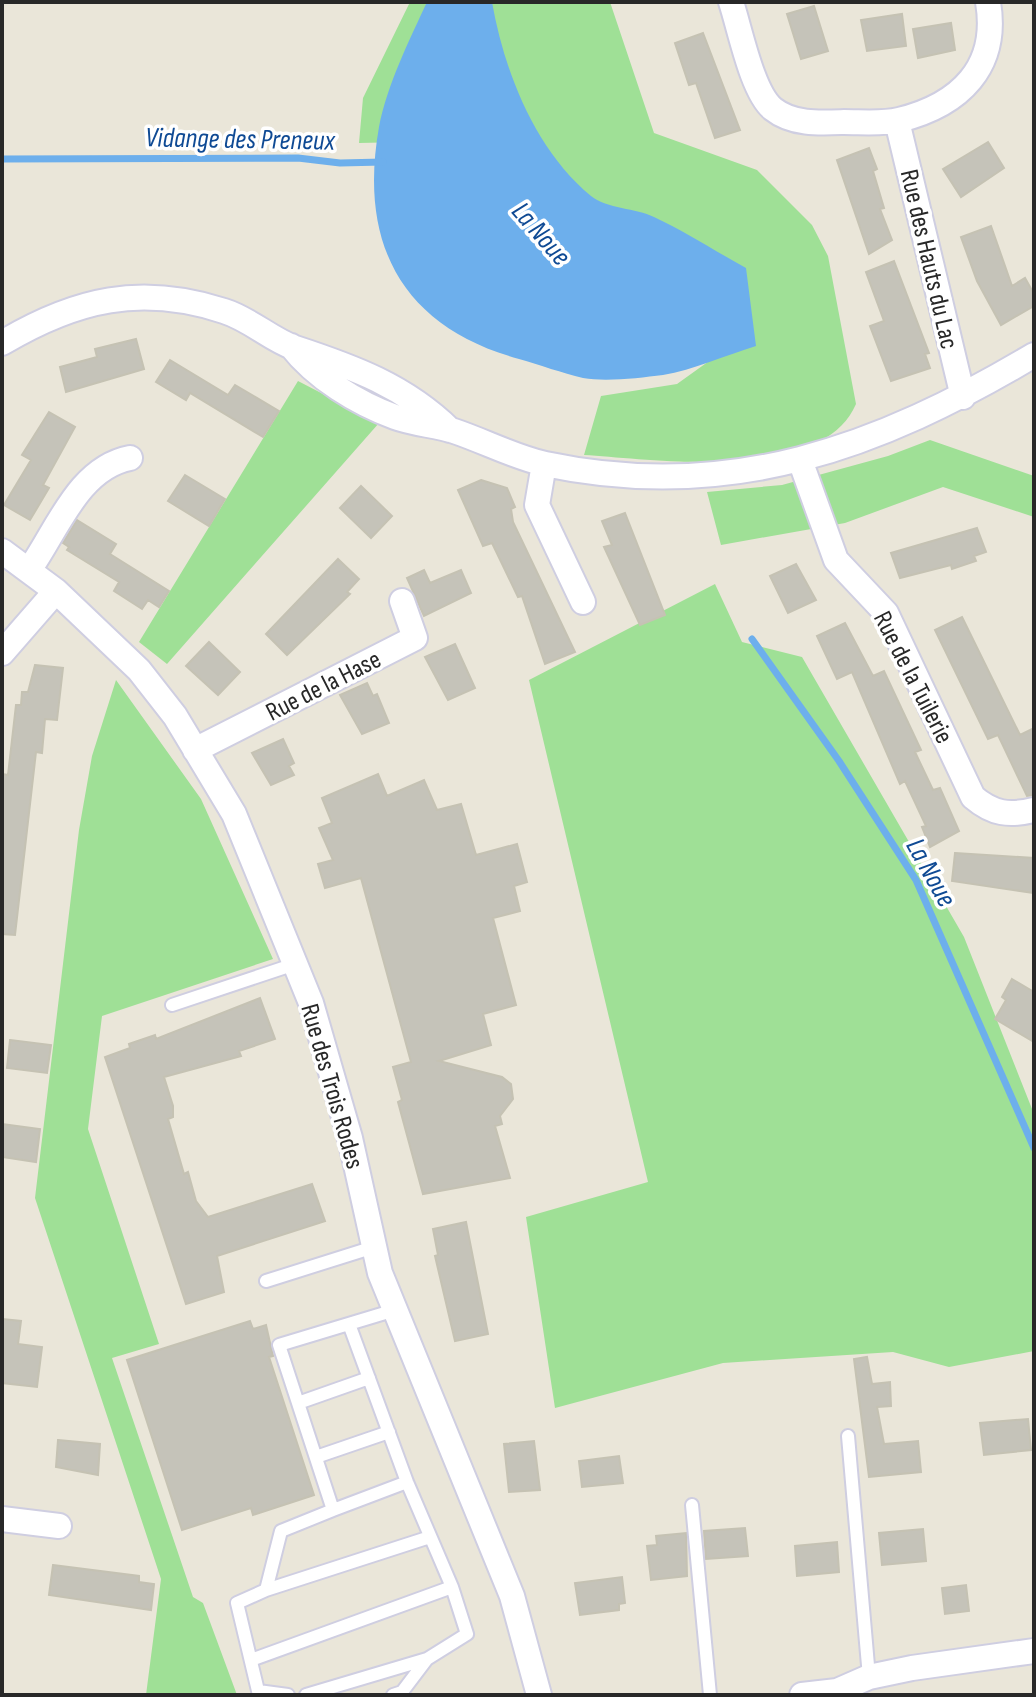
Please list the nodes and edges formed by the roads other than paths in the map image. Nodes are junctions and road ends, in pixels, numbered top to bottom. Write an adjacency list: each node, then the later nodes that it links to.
1 (731, 2): 3 (street)
2 (988, 2): 3 (street)
3 (897, 121): 6 (street, Rue des Hauts du Lac)
4 (2, 343): 9 (street)
5 (1034, 355): 6 (street)
6 (963, 397): 8 (street)
7 (130, 458): 11 (street)
8 (800, 460): 9 (street); 17 (street, Rue de la Tuilerie)
9 (544, 464): 14 (street)
10 (2, 551): 11 (street, Rue des Trois Rodes)
11 (29, 570): 12 (street, Rue des Trois Rodes)
12 (56, 591): 15 (street); 16 (street, Rue des Trois Rodes)
13 (402, 601): 16 (street, Rue de la Hase)
14 (583, 602)
15 (2, 653)
16 (195, 750): 18 (street, Rue des Trois Rodes)
17 (1034, 810)
18 (295, 964): 19 (lane); 20 (street, Rue des Trois Rodes)
19 (172, 1005)
20 (374, 1247): 21 (lane); 22 (street, Rue des Trois Rodes)
21 (266, 1281)
22 (395, 1310): 23 (lane); 45 (street, Rue des Trois Rodes)
23 (349, 1324): 24 (lane); 25 (lane)
24 (369, 1378): 25 (lane); 26 (lane)
25 (298, 1403): 28 (lane)
26 (389, 1432): 28 (lane); 29 (lane)
27 (848, 1436): 40 (lane)
28 (316, 1457): 31 (lane)
29 (407, 1482): 31 (lane); 34 (lane)
30 (692, 1505): 46 (lane)
31 (333, 1510): 36 (lane)
32 (2, 1519): 33 (street)
33 (59, 1526)
34 (430, 1537): 35 (lane); 36 (lane)
35 (452, 1587): 38 (lane); 39 (lane)
36 (266, 1590): 39 (lane)
37 (1034, 1651): 40 (street)
38 (427, 1659): 43 (lane); 44 (lane)
39 (251, 1660): 41 (lane)
40 (869, 1677): 47 (street)
41 (259, 1693): 42 (lane)
42 (288, 1695)
43 (306, 1695)
44 (393, 1695)
45 (539, 1695)
46 (710, 1695)
47 (802, 1695)

